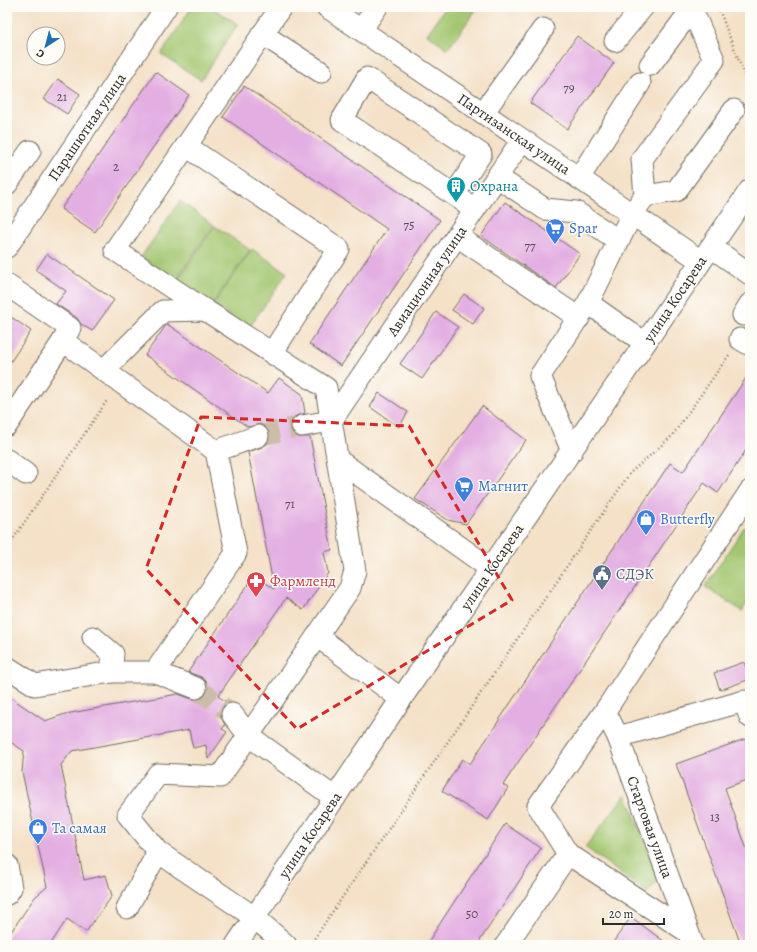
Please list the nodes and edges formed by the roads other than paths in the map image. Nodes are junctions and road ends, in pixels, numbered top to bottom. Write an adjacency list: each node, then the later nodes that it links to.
1 (166, 7): 29 (street, Парашютная улица)
2 (281, 7): 9 (street)
3 (327, 7): 8 (street, Партизанская улица)
4 (377, 7): 8 (street)
5 (643, 7): 10 (street)
6 (692, 8): 11 (street); 24 (street)
7 (543, 29): 15 (street)
8 (361, 30): 15 (street, Партизанская улица)
9 (262, 34): 12 (street); 17 (street)
10 (615, 41)
11 (650, 65)
12 (320, 72)
13 (640, 83): 20 (street)
14 (734, 110): 24 (street)
15 (483, 113): 16 (street, Партизанская улица)
16 (522, 140): 19 (street, Авиационная улица); 20 (street, Партизанская улица)
17 (186, 146): 33 (street); 37 (street)
18 (30, 151): 21 (street)
19 (497, 177): 25 (street, Авиационная улица); 28 (street)
20 (579, 178): 26 (street, Партизанская улица)
21 (7, 184)
22 (750, 190): 30 (street, улица Косарева)
23 (454, 195): 23 (street); 25 (street)
24 (645, 196): 26 (street)
25 (475, 209): 27 (street, Авиационная улица)
26 (632, 214): 28 (street); 30 (street, Партизанская улица)
27 (457, 236): 34 (street); 39 (street, Авиационная улица)
28 (619, 241): 34 (street)
29 (7, 247)
30 (706, 254): 31 (street, Партизанская улица); 36 (street, улица Косарева)
31 (750, 274)
32 (7, 285): 35 (street)
33 (205, 310): 37 (street); 38 (street)
34 (583, 310): 36 (street); 44 (street)
35 (63, 341): 38 (street); 40 (street)
36 (645, 343): 44 (street, улица Косарева)
37 (272, 353): 39 (street)
38 (112, 376): 43 (street)
39 (331, 421): 41 (street); 46 (street)
40 (7, 425)
41 (302, 426)
42 (258, 436): 43 (street)
43 (216, 451): 54 (street)
44 (572, 451): 49 (street, улица Косарева)
45 (7, 460): 47 (street)
46 (338, 460): 49 (street); 50 (street)
47 (26, 474)
48 (750, 491): 57 (street)
49 (491, 569): 56 (street, улица Косарева)
50 (317, 636): 56 (street); 60 (street)
51 (93, 637): 53 (street)
52 (7, 667): 53 (street)
53 (111, 672): 54 (street)
54 (155, 672): 55 (street)
55 (196, 688)
56 (401, 699): 62 (street, улица Косарева)
57 (605, 711): 61 (street, Стартовая улица); 64 (street)
58 (232, 714): 60 (street)
59 (750, 717): 61 (street)
60 (249, 736): 62 (street); 63 (street)
61 (618, 737): 69 (street, Стартовая улица)
62 (335, 798): 68 (street, улица Косарева)
63 (158, 852): 67 (street); 68 (street)
64 (568, 854): 69 (street); 72 (street)
65 (7, 865): 66 (street)
66 (7, 894)
67 (127, 908)
68 (254, 917): 70 (street, улица Косарева); 71 (street)
69 (690, 939)
70 (236, 945)
71 (286, 945)
72 (506, 945)

